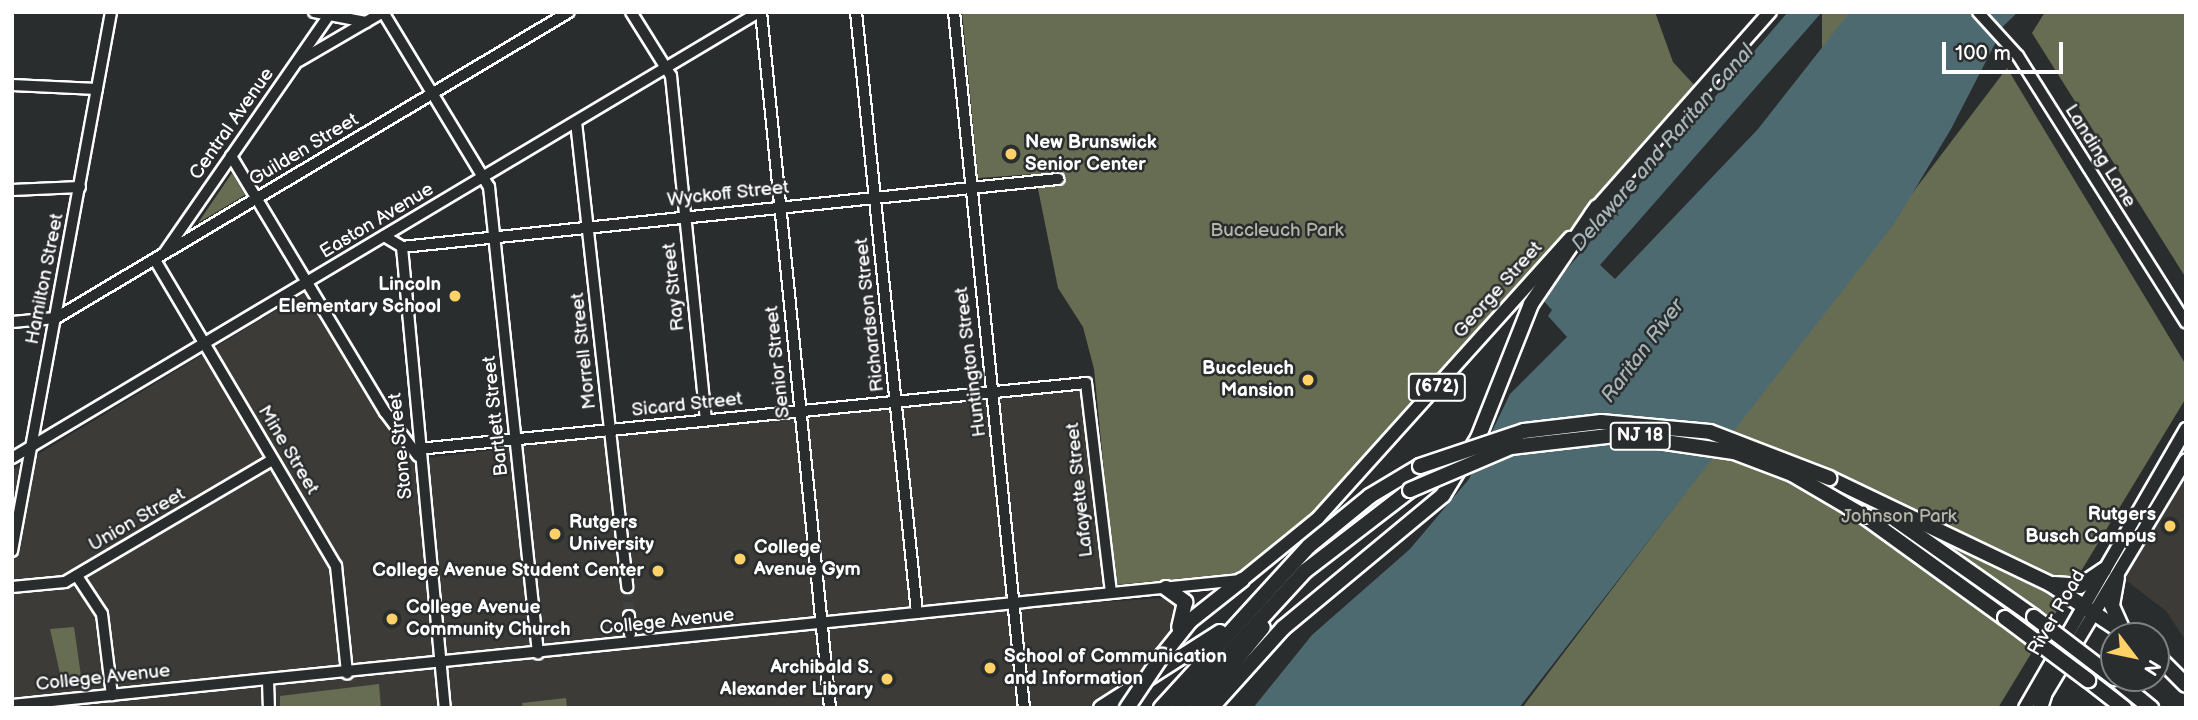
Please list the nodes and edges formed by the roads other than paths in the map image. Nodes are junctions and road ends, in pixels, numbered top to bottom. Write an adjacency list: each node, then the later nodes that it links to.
1 (111, 12): 16 (street, Hamilton Street)
2 (314, 12): 11 (street)
3 (383, 12): 12 (street); 17 (street)
4 (569, 12): 17 (street, Guilden Street)
5 (631, 12): 14 (street)
6 (760, 12): 14 (street, Easton Avenue); 27 (street, Senior Street)
7 (856, 12): 25 (street, Richardson Street)
8 (954, 12): 23 (street, Huntington Street)
9 (1770, 12): 28 (main road, George Street / (672))
10 (1978, 12): 38 (street, Landing Lane)
11 (330, 13): 12 (street); 13 (street, Central Avenue)
12 (366, 22): 13 (street)
13 (295, 63): 19 (street, Central Avenue)
14 (666, 68): 18 (street, Easton Avenue); 29 (street, Ray Street)
15 (12, 85): 16 (street)
16 (97, 89): 22 (street, Hamilton Street)
17 (432, 94): 20 (street); 26 (street, Guilden Street)
18 (576, 122): 20 (street, Easton Avenue); 30 (street, Morrell Street)
19 (231, 156): 26 (street); 34 (street, Central Avenue)
20 (484, 178): 31 (street, Easton Avenue); 32 (street, Bartlett Street)
21 (1058, 179): 23 (street, Wyckoff Street)
22 (80, 187): 24 (street); 36 (street, Hamilton Street)
23 (971, 187): 25 (street, Wyckoff Street); 41 (street, Huntington Street)
24 (12, 190)
25 (875, 196): 27 (street, Wyckoff Street); 42 (street, Richardson Street)
26 (257, 198): 34 (street, Guilden Street); 35 (street)
27 (780, 206): 29 (street, Wyckoff Street); 43 (street, Senior Street)
28 (1597, 207): 59 (main road, George Street / (672)); 73 (highway)
29 (684, 216): 30 (street, Wyckoff Street); 44 (street, Ray Street)
30 (588, 226): 32 (street, Wyckoff Street); 46 (street, Morrell Street)
31 (384, 236): 33 (street); 35 (street, Easton Avenue)
32 (495, 236): 33 (street, Wyckoff Street); 47 (street, Bartlett Street)
33 (402, 247): 49 (street, Stone Street)
34 (158, 258): 36 (street, Guilden Street); 39 (street, Mine Street)
35 (308, 282): 39 (street, Easton Avenue); 49 (street)
36 (56, 318): 37 (street); 48 (street, Hamilton Street)
37 (12, 322)
38 (2186, 323)
39 (204, 342): 48 (street, Easton Avenue); 51 (street, Mine Street)
40 (1086, 383): 41 (street, Sicard Street); 64 (street, Lafayette Street)
41 (993, 393): 42 (street, Sicard Street); 65 (street, Huntington Street)
42 (897, 402): 43 (street, Sicard Street); 68 (street, Richardson Street)
43 (801, 411): 44 (street, Sicard Street); 72 (street, Senior Street)
44 (706, 420): 46 (street, Sicard Street)
45 (2186, 429): 56 (main road, River Road)
46 (611, 430): 47 (street, Sicard Street); 60 (street, Morrell Street)
47 (516, 440): 49 (street, Sicard Street); 76 (street, Bartlett Street)
48 (29, 448): 50 (street, Easton Avenue); 55 (street, Hamilton Street)
49 (418, 453): 77 (street, Stone Street)
50 (12, 458)
51 (272, 460): 57 (street, Union Street); 80 (street, Mine Street)
52 (2186, 460): 58 (main road, River Road)
53 (1880, 506): 61 (highway); 66 (highway, NJ 18, bridge); 78 (highway, bridge)
54 (1343, 537): 81 (highway, NJ 18, bridge); 95 (highway, NJ 18); 96 (highway)
55 (12, 551)
56 (2104, 570): 61 (highway); 67 (main road, River Road)
57 (77, 576): 62 (street, Union Street); 85 (street)
58 (2118, 577): 67 (main road, River Road); 71 (highway)
59 (1242, 580): 63 (street, College Avenue); 75 (highway)
60 (626, 582)
61 (2050, 584): 67 (highway)
62 (12, 587)
63 (1166, 588): 64 (street, College Avenue); 75 (highway)
64 (1111, 593): 65 (street, College Avenue)
65 (1014, 603): 68 (street, College Avenue); 91 (street, Huntington Street)
66 (1251, 607): 92 (highway); 94 (highway, NJ 18)
67 (2091, 609): 70 (highway); 86 (main road, River Road); 99 (main road, River Road)
68 (917, 613): 72 (street, College Avenue)
69 (629, 616): 74 (street)
70 (2110, 622)
71 (2121, 622)
72 (822, 623): 76 (street, College Avenue); 90 (street, Senior Street)
73 (1283, 628): 97 (highway); 98 (highway)
74 (630, 634)
75 (1176, 635): 93 (highway, bridge)
76 (538, 653): 77 (street, College Avenue)
77 (442, 663): 80 (street, College Avenue); 89 (street, Stone Street)
78 (2100, 667)
79 (2170, 669): 83 (highway)
80 (347, 673): 82 (street, College Avenue)
81 (2088, 680): 100 (highway); 101 (highway, NJ 18)
82 (268, 681): 85 (street, College Avenue); 88 (street)
83 (2186, 685)
84 (2132, 692): 102 (highway)
85 (112, 695): 87 (street, College Avenue)
86 (2040, 704)
87 (12, 705)
88 (269, 708)
89 (445, 708)
90 (830, 708)
91 (1024, 708)
92 (1101, 708)
93 (1127, 708)
94 (1161, 708)
95 (1179, 708)
96 (1197, 708)
97 (1211, 708)
98 (1220, 708)
99 (2025, 708)
100 (2116, 708)
101 (2124, 708)
102 (2151, 708)

